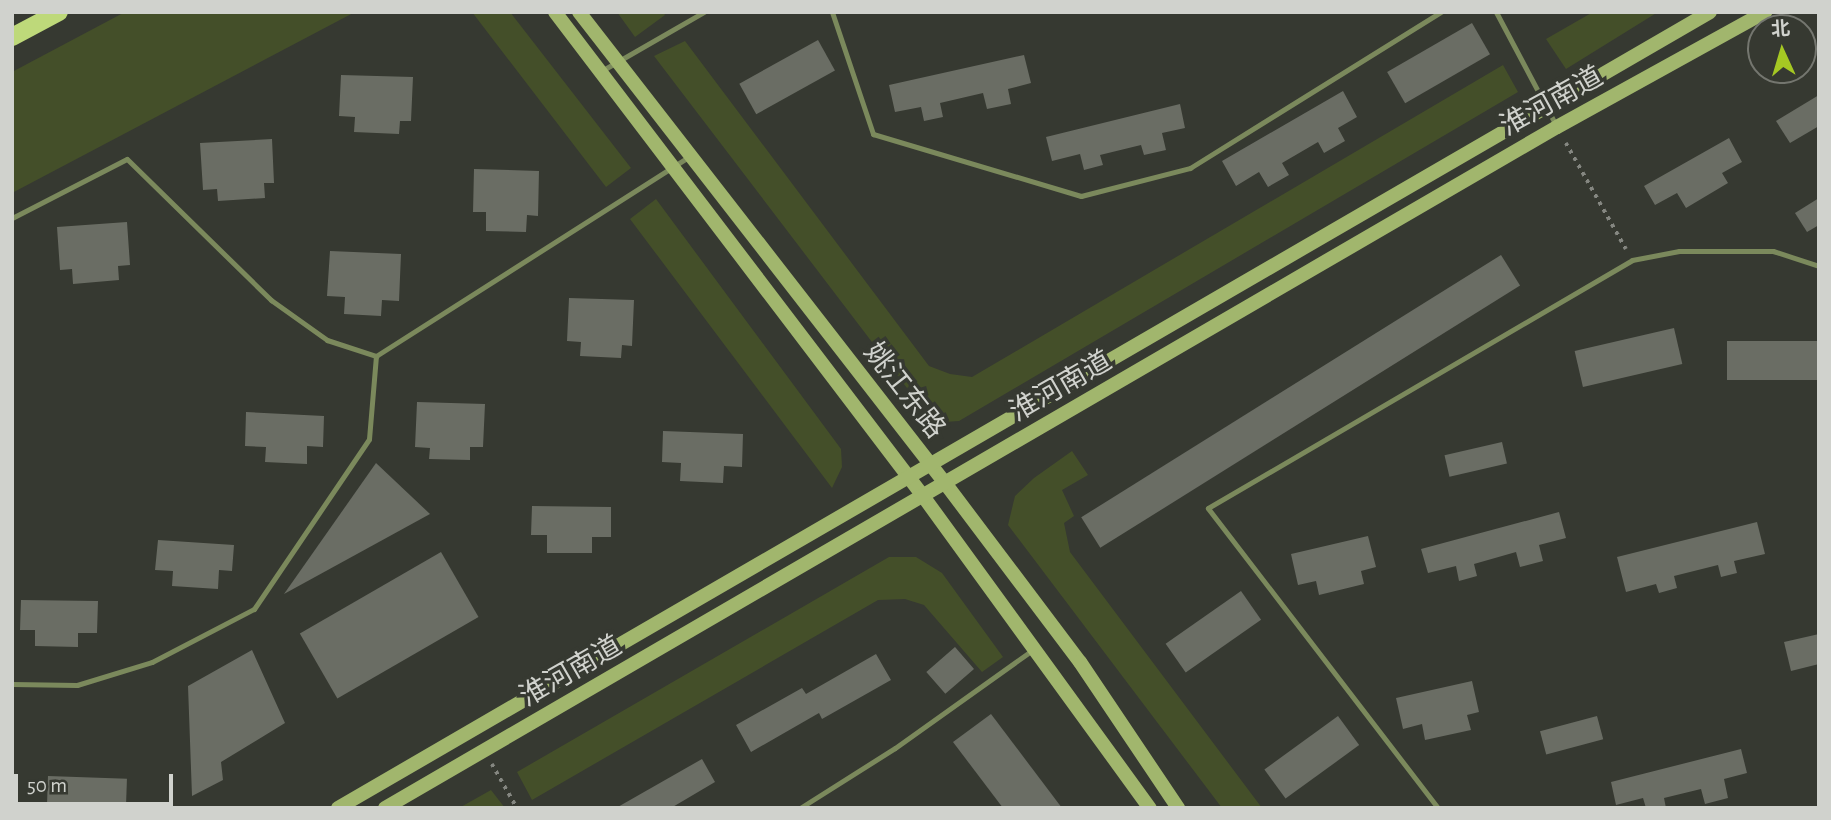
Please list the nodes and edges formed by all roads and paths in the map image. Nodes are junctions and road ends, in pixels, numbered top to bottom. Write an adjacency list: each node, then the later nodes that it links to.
1 (58, 12): 10 (main road)
2 (555, 12): 12 (street, 姚江东路)
3 (579, 12): 11 (street, 姚江东路)
4 (704, 12): 11 (lane)
5 (832, 12): 6 (lane)
6 (1441, 12)
7 (1496, 12): 13 (lane)
8 (1710, 12): 13 (street, 淮河南道)
9 (1765, 12): 14 (street, 淮河南道)
10 (12, 37)
11 (615, 62): 12 (lane); 15 (street, 姚江东路)
12 (600, 71): 16 (street, 姚江东路)
13 (1547, 106): 14 (lane); 21 (street, 淮河南道)
14 (1557, 127): 18 (path); 23 (street, 淮河南道)
15 (690, 156): 16 (lane); 21 (street, 姚江东路)
16 (674, 167): 20 (lane); 22 (street, 姚江东路)
17 (12, 218): 20 (lane)
18 (1632, 260): 19 (lane); 34 (lane)
19 (1819, 266)
20 (376, 355): 26 (lane)
21 (930, 464): 22 (street, 淮河南道); 23 (street, 姚江东路)
22 (908, 477): 24 (street, 姚江东路); 28 (street, 淮河南道)
23 (945, 483): 24 (street, 淮河南道); 33 (street, 姚江东路)
24 (923, 496): 25 (street, 姚江东路); 27 (street, 淮河南道)
25 (1036, 648): 31 (lane); 32 (street, 姚江东路)
26 (12, 684)
27 (484, 750): 29 (street, 淮河南道); 30 (path)
28 (338, 808)
29 (385, 808)
30 (517, 808)
31 (800, 808)
32 (1150, 808)
33 (1178, 808)
34 (1438, 808)

